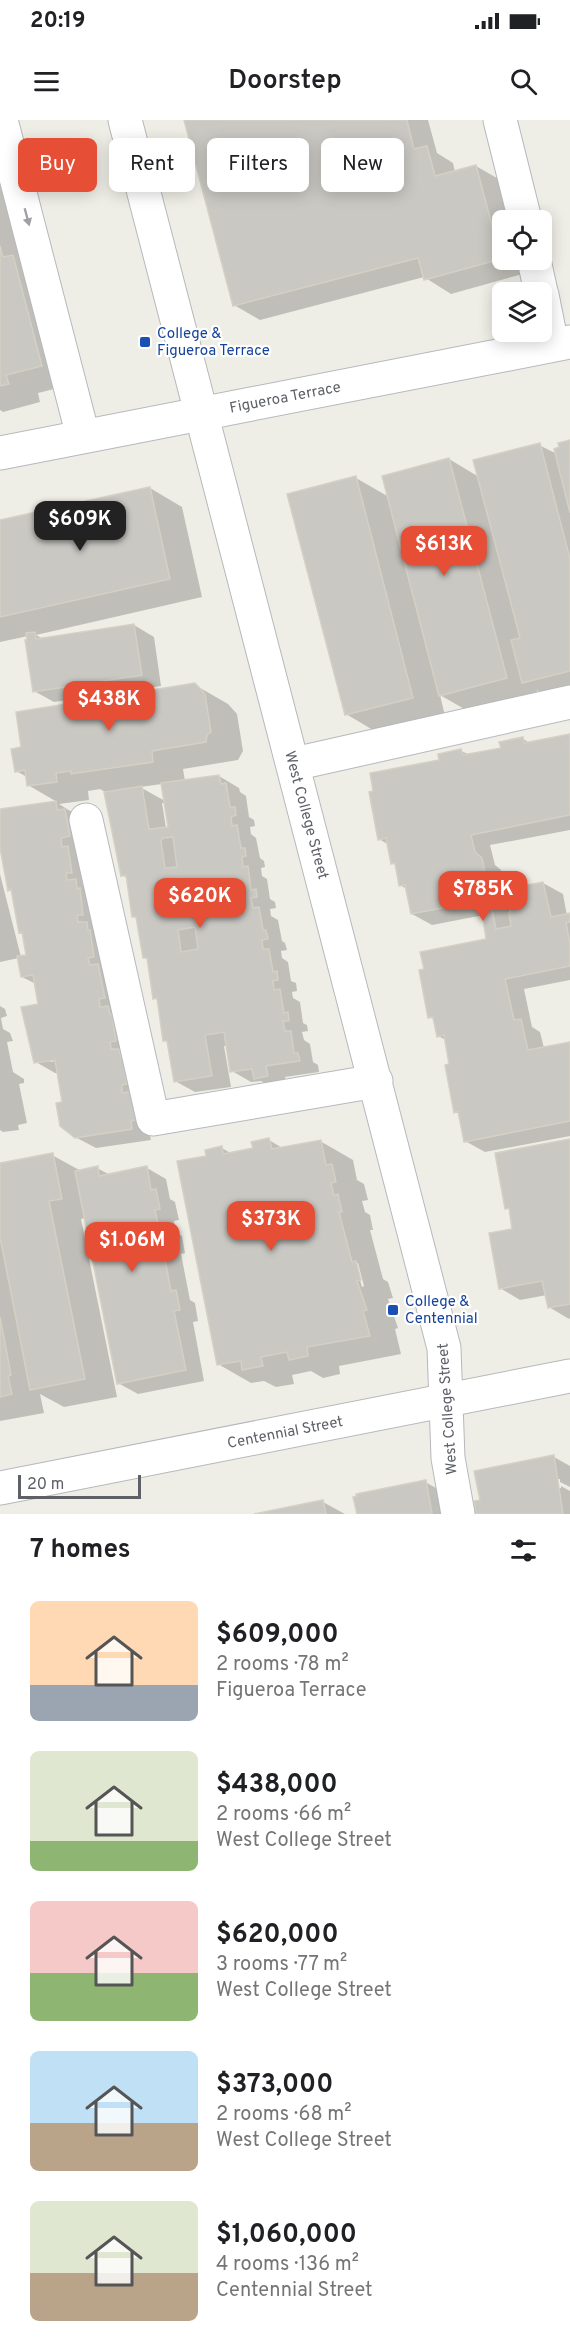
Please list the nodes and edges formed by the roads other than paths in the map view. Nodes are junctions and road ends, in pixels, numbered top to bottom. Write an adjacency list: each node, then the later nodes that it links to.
1 (1, 120): 8 (street, one-way to 8)
2 (125, 120): 7 (street, West College Street)
3 (500, 120): 4 (street)
4 (522, 210)
5 (552, 321): 6 (street)
6 (561, 343): 7 (street, Figueroa Terrace)
7 (201, 414): 8 (street, Figueroa Terrace); 11 (street, West College Street)
8 (83, 436): 9 (street, Figueroa Terrace)
9 (0, 453)
10 (570, 702): 11 (street)
11 (294, 764): 13 (street, West College Street)
12 (86, 820): 13 (street)
13 (376, 1081): 15 (street, West College Street)
14 (570, 1376): 15 (street, Centennial Street)
15 (445, 1401): 16 (street, Centennial Street); 17 (street, West College Street)
16 (0, 1488)
17 (458, 1514)

